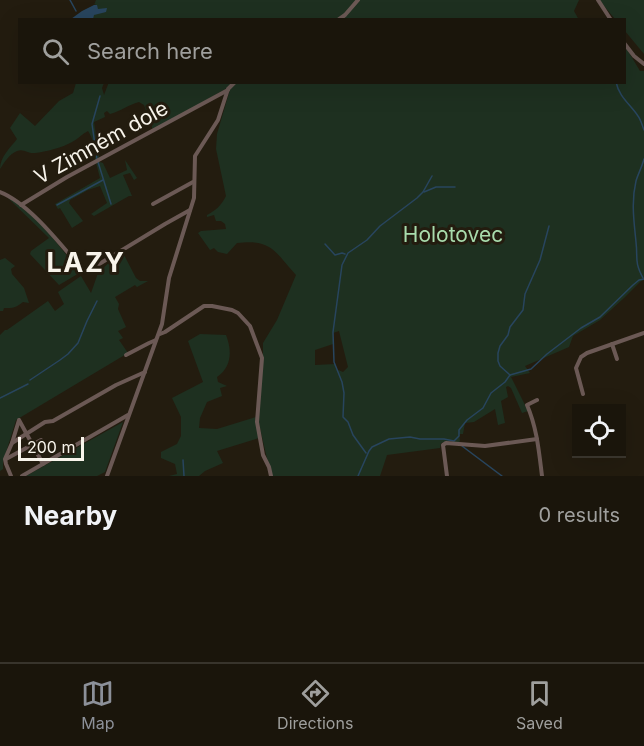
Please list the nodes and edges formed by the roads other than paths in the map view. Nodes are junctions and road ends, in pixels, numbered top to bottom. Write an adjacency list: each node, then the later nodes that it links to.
1 (358, 0): 3 (street)
2 (598, 0): 4 (street)
3 (340, 18)
4 (610, 18)
5 (626, 46): 6 (street)
6 (644, 64)
7 (233, 84): 8 (street)
8 (228, 89): 9 (street); 12 (street, V Zimném dole)
9 (194, 181): 11 (street); 13 (street)
10 (0, 192): 12 (street, V Zimném dole)
11 (153, 204)
12 (21, 205): 13 (street, V Zimném dole)
13 (191, 210): 15 (street)
14 (644, 333): 17 (street)
15 (159, 334): 16 (street); 34 (street)
16 (157, 340): 18 (street); 20 (street)
17 (612, 344): 19 (street); 21 (street)
18 (126, 355)
19 (617, 359)
20 (145, 371): 23 (street); 24 (street)
21 (583, 394)
22 (537, 400): 25 (street)
23 (129, 415): 30 (street); 33 (street)
24 (27, 435): 27 (street); 27 (street); 28 (street)
25 (537, 439): 35 (street); 36 (street)
26 (41, 440): 28 (street)
27 (12, 443): 29 (street)
28 (33, 444): 29 (street); 30 (street)
29 (5, 459): 31 (street)
30 (43, 464): 32 (street)
31 (11, 476)
32 (22, 476)
33 (107, 476)
34 (270, 476)
35 (447, 476)
36 (542, 476)

